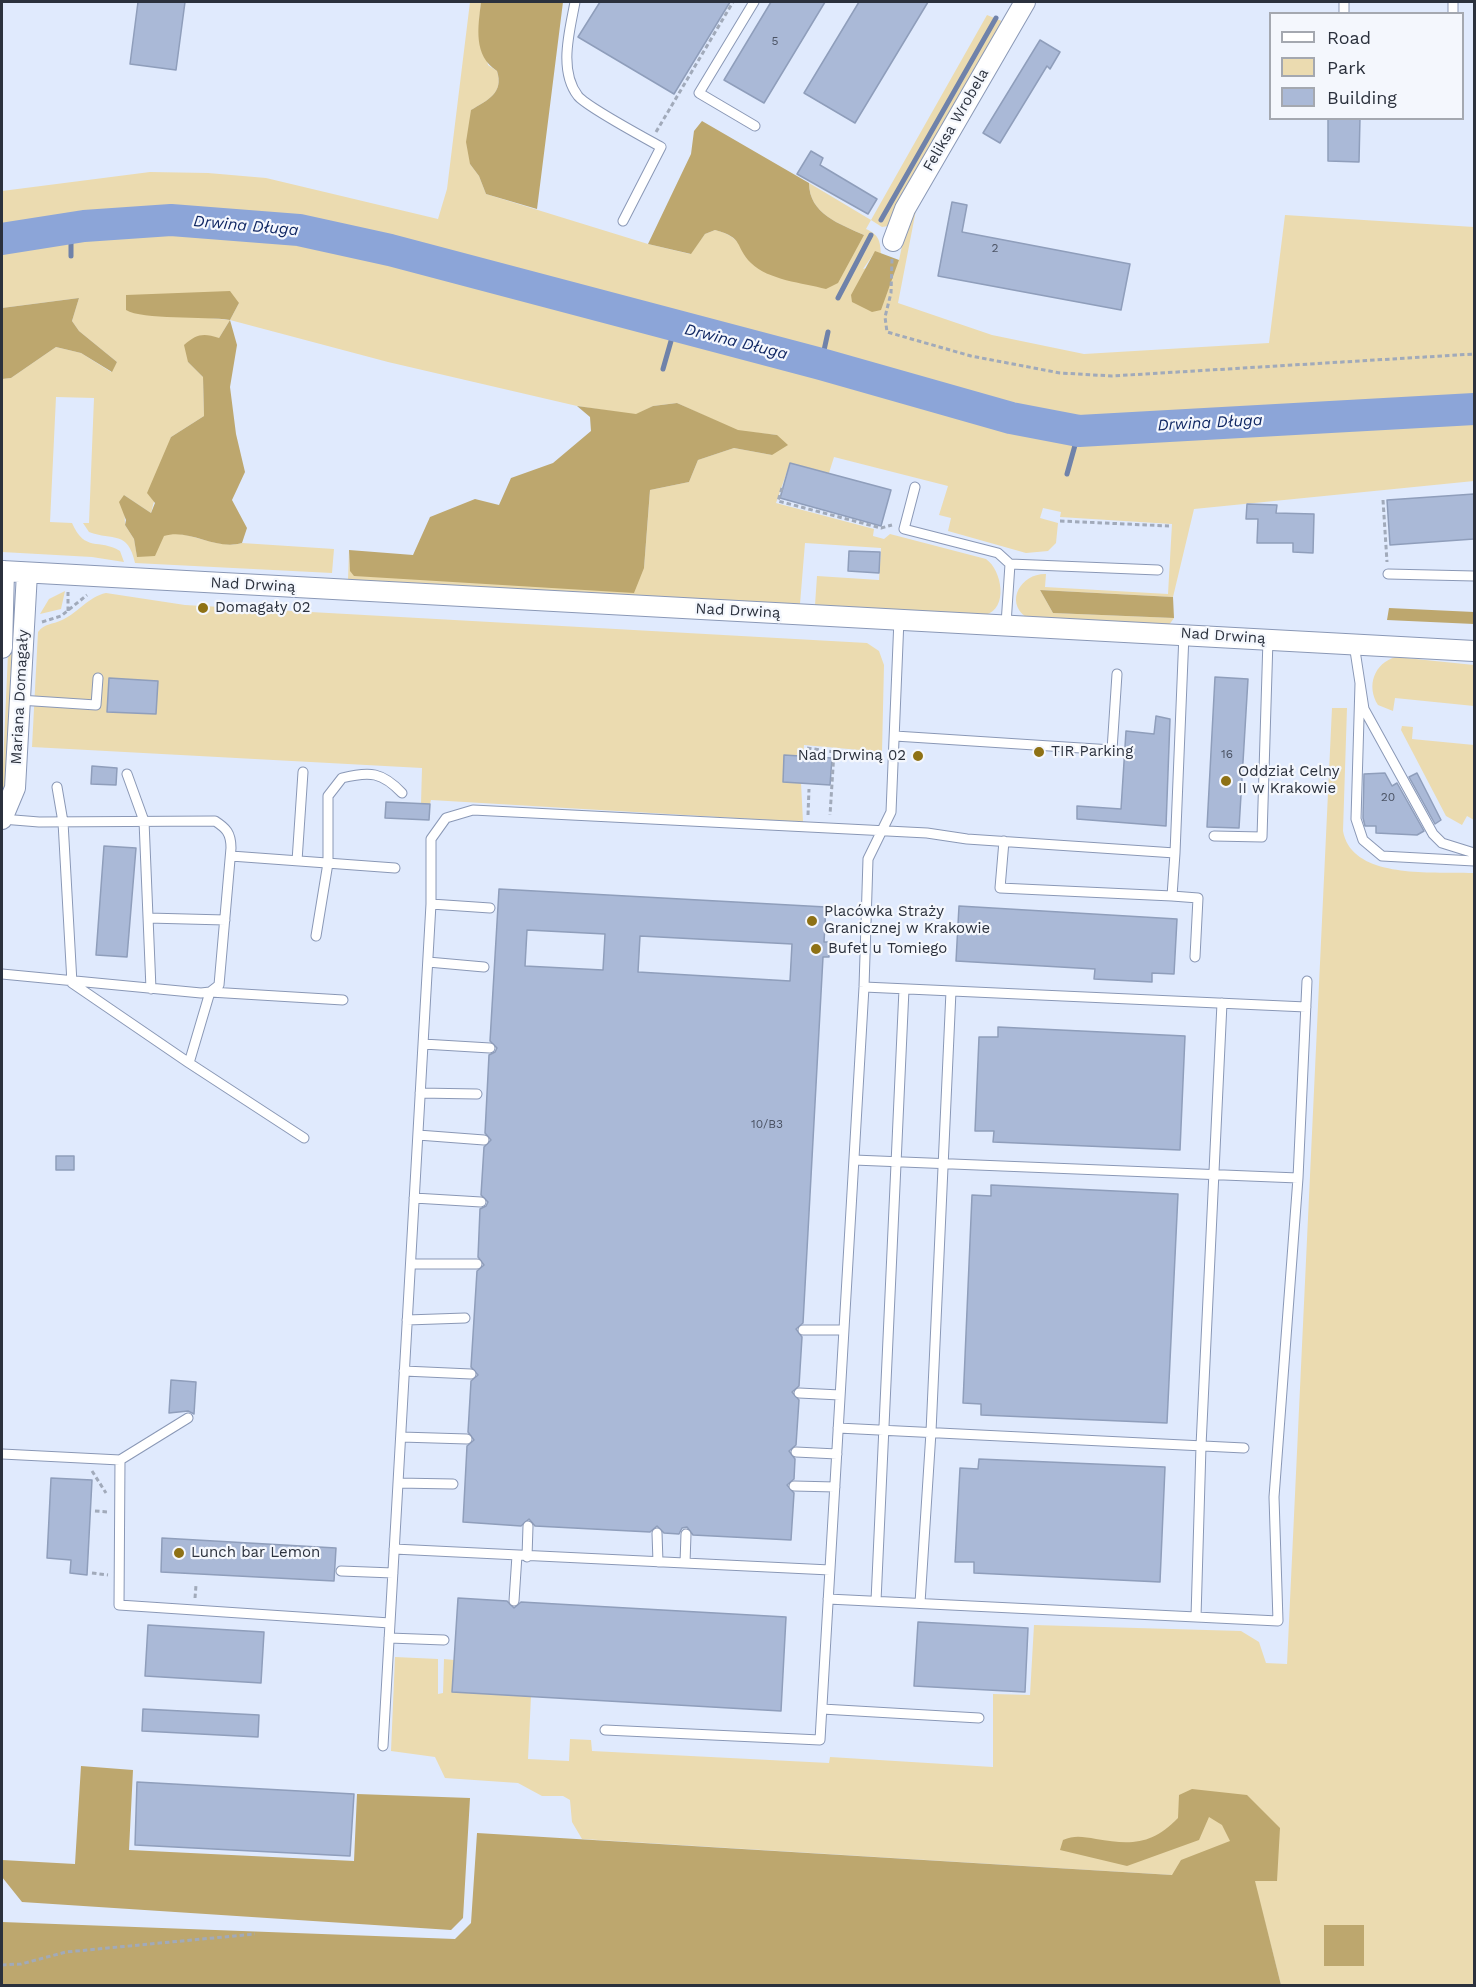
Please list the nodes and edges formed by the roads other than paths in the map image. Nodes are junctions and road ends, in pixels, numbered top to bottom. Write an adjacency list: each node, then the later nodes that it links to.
1 (575, 2): 5 (lane)
2 (754, 2): 4 (lane)
3 (1025, 2): 6 (street, Feliksa Wrobela)
4 (755, 126)
5 (623, 221)
6 (893, 241)
7 (915, 487): 8 (lane)
8 (1010, 564): 9 (lane); 15 (lane)
9 (1158, 570)
10 (3, 571): 11 (street, Nad Drwiną); 19 (street, Mariana Domagały)
11 (27, 573): 14 (street, Nad Drwiną); 24 (street, Mariana Domagały)
12 (1388, 574): 13 (lane)
13 (1474, 576)
14 (899, 619): 15 (street, Nad Drwiną); 25 (lane)
15 (1006, 624): 16 (street, Nad Drwiną)
16 (1184, 634): 17 (street, Nad Drwiną); 37 (lane)
17 (1268, 639): 18 (street, Nad Drwiną); 35 (lane)
18 (1354, 643): 20 (street, Nad Drwiną); 23 (lane)
19 (2, 648)
20 (1474, 651)
21 (1117, 674): 25 (lane)
22 (98, 678): 24 (lane)
23 (1360, 684): 38 (lane); 41 (lane)
24 (20, 700): 30 (street, Mariana Domagały)
25 (895, 736): 34 (lane)
26 (303, 772): 40 (lane)
27 (127, 774): 31 (lane)
28 (57, 787): 32 (lane)
29 (402, 793): 42 (lane)
30 (2, 818): 32 (lane); 33 (street, Mariana Domagały)
31 (144, 821): 32 (lane); 39 (lane); 47 (lane)
32 (63, 822): 55 (lane)
33 (2, 824)
34 (882, 832): 36 (lane); 45 (lane); 56 (lane)
35 (1214, 836)
36 (1004, 841): 37 (lane); 44 (lane)
37 (1175, 853): 44 (lane)
38 (1474, 853)
39 (231, 856): 40 (lane); 48 (lane)
40 (297, 861): 42 (lane)
41 (1474, 861)
42 (328, 863): 43 (lane); 49 (lane)
43 (394, 868)
44 (1172, 896): 50 (lane)
45 (431, 904): 46 (lane); 51 (lane)
46 (490, 908)
47 (148, 918): 48 (lane); 57 (lane)
48 (225, 921): 60 (lane)
49 (316, 936)
50 (1195, 957)
51 (428, 962): 52 (lane); 64 (lane)
52 (484, 966)
53 (2, 974): 55 (lane)
54 (1307, 981): 63 (lane)
55 (72, 982): 57 (lane); 66 (lane)
56 (864, 987): 58 (lane); 72 (lane)
57 (151, 989): 60 (lane)
58 (903, 989): 59 (lane); 73 (lane)
59 (951, 991): 62 (lane); 74 (lane)
60 (210, 992): 61 (lane); 66 (lane)
61 (343, 1000)
62 (1222, 1003): 63 (lane); 75 (lane)
63 (1306, 1006): 76 (lane)
64 (423, 1044): 65 (lane); 67 (lane)
65 (490, 1048)
66 (189, 1063): 70 (lane)
67 (420, 1093): 68 (lane); 69 (lane)
68 (477, 1094)
69 (418, 1136): 71 (lane); 77 (lane)
70 (304, 1138)
71 (484, 1140)
72 (854, 1160): 73 (lane); 84 (lane)
73 (895, 1161): 74 (lane); 91 (lane)
74 (943, 1163): 75 (lane); 92 (lane)
75 (1215, 1175): 76 (lane); 95 (lane)
76 (1298, 1178): 120 (lane)
77 (414, 1198): 78 (lane); 79 (lane)
78 (481, 1202)
79 (411, 1263): 80 (lane); 82 (lane)
80 (477, 1264)
81 (465, 1318): 82 (lane)
82 (407, 1320): 85 (lane)
83 (803, 1330): 84 (lane)
84 (844, 1330): 88 (lane)
85 (404, 1371): 86 (lane); 93 (lane)
86 (471, 1374)
87 (799, 1393): 88 (lane)
88 (840, 1395): 90 (lane)
89 (188, 1418): 100 (lane)
90 (838, 1428): 91 (lane); 99 (lane)
91 (883, 1430): 92 (lane); 118 (lane)
92 (931, 1432): 95 (lane); 119 (lane)
93 (401, 1437): 94 (lane); 101 (lane)
94 (467, 1439)
95 (1201, 1446): 96 (lane); 120 (lane)
96 (1244, 1448)
97 (796, 1452): 99 (lane)
98 (2, 1454): 100 (lane)
99 (837, 1455): 104 (lane)
100 (120, 1460): 121 (lane)
101 (398, 1483): 102 (lane); 108 (lane)
102 (453, 1484)
103 (794, 1486): 104 (lane)
104 (835, 1487): 114 (lane)
105 (528, 1526): 110 (lane)
106 (657, 1533): 111 (lane)
107 (686, 1534): 112 (lane)
108 (394, 1549): 109 (lane); 115 (lane)
109 (517, 1555): 110 (lane); 117 (lane)
110 (527, 1557): 111 (lane)
111 (657, 1562): 112 (lane)
112 (685, 1563): 114 (lane)
113 (341, 1570): 115 (lane)
114 (830, 1570): 116 (lane)
115 (393, 1573): 121 (lane)
116 (828, 1599): 118 (lane); 124 (lane)
117 (514, 1601)
118 (876, 1601): 119 (lane)
119 (920, 1603): 120 (lane)
120 (1196, 1617)
121 (390, 1623): 122 (lane)
122 (389, 1638): 123 (lane); 127 (lane)
123 (444, 1640)
124 (822, 1709): 125 (lane); 126 (lane)
125 (979, 1718)
126 (605, 1730)
127 (383, 1746)

